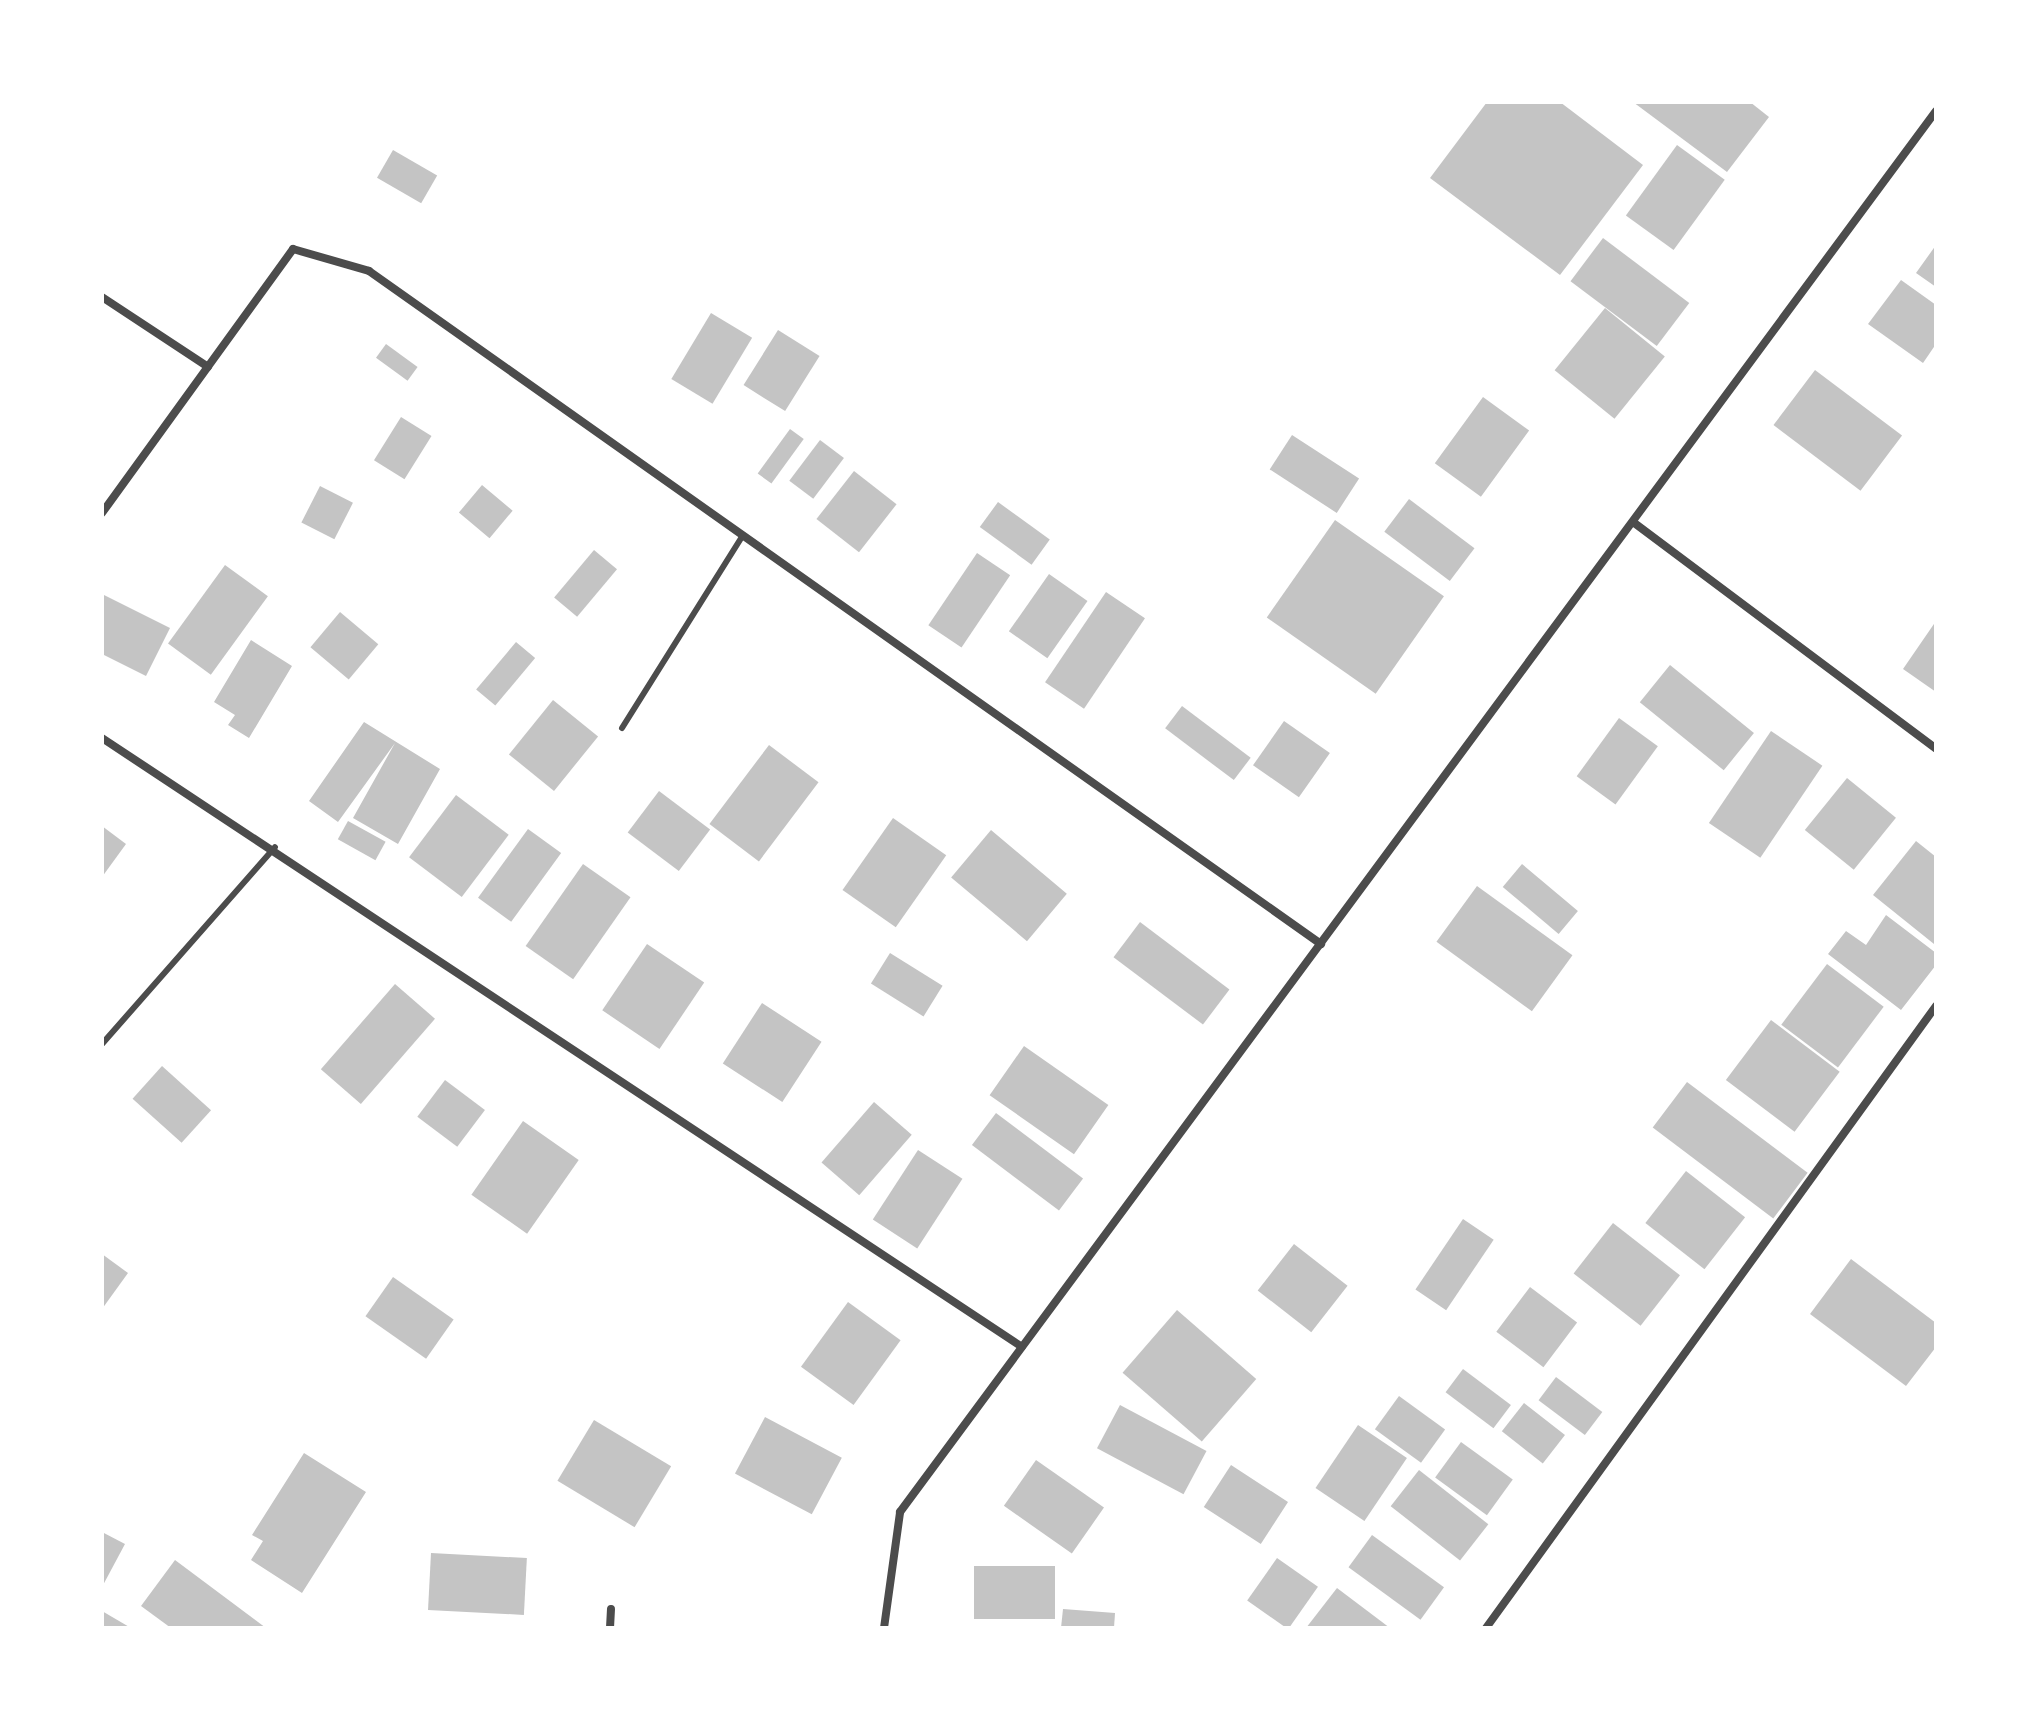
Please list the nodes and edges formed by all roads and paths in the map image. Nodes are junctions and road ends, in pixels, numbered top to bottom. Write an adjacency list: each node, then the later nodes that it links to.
1 (1936, 111): 5 (street)
2 (102, 297): 3 (street)
3 (208, 367): 4 (street); 6 (street)
4 (102, 513)
5 (1633, 522): 9 (street); 11 (street)
6 (741, 538): 7 (lane); 11 (street)
7 (622, 728)
8 (102, 738): 10 (street)
9 (1936, 749)
10 (275, 847): 13 (lane); 14 (street)
11 (1321, 944): 14 (street)
12 (1936, 1006): 18 (street)
13 (102, 1044)
14 (1022, 1347): 17 (street)
15 (611, 1609): 16 (street)
16 (610, 1628)
17 (884, 1628)
18 (1486, 1628)

